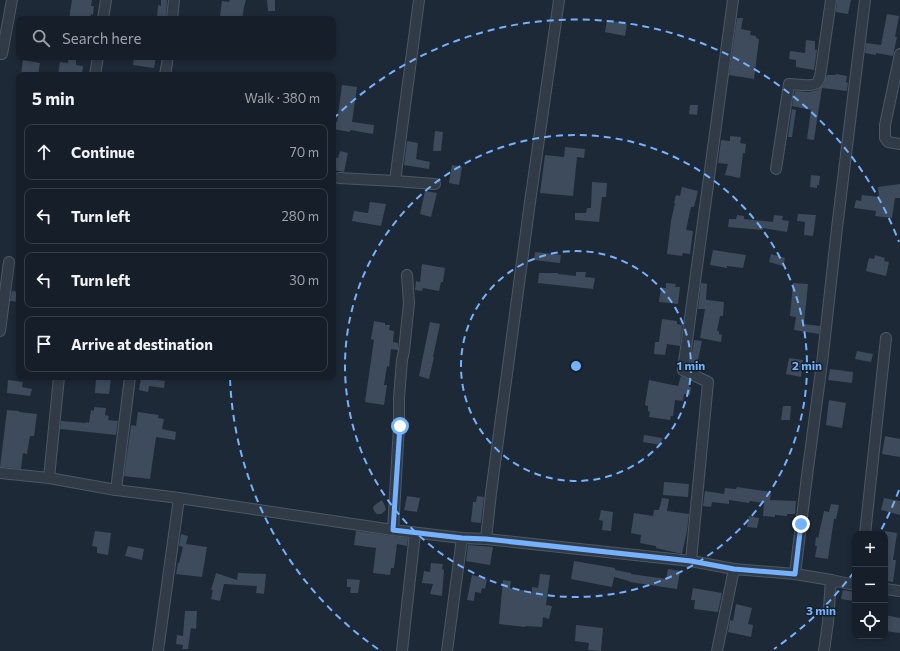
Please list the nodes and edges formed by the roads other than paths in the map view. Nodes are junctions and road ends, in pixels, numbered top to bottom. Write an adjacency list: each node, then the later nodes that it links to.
1 (12, 0): 11 (street)
2 (106, 0): 9 (street)
3 (174, 0): 10 (street)
4 (419, 0): 20 (street)
5 (559, 0): 36 (street)
6 (733, 0): 37 (street)
7 (831, 0): 18 (street)
8 (865, 0): 39 (street)
9 (104, 16)
10 (172, 16)
11 (2, 54)
12 (900, 54): 17 (street)
13 (98, 60): 15 (street)
14 (168, 60): 16 (street)
15 (96, 72)
16 (166, 72)
17 (900, 144)
18 (776, 169)
19 (340, 178): 20 (street)
20 (395, 181): 21 (street)
21 (435, 184)
22 (9, 262): 24 (street)
23 (407, 275): 32 (street)
24 (0, 331)
25 (886, 338): 33 (street)
26 (59, 380): 29 (street)
27 (130, 380): 30 (street)
28 (0, 473): 29 (street)
29 (49, 478): 30 (street)
30 (116, 490): 31 (street)
31 (179, 498): 32 (street); 44 (street)
32 (393, 530): 34 (street)
33 (865, 531)
34 (415, 533): 35 (street); 45 (street)
35 (462, 538): 36 (street); 46 (street)
36 (486, 539): 37 (street)
37 (691, 561): 38 (street)
38 (734, 569): 39 (street); 47 (street)
39 (795, 574): 40 (street)
40 (831, 580): 41 (street); 48 (street)
41 (852, 584)
42 (888, 589): 43 (street)
43 (900, 591)
44 (158, 651)
45 (402, 651)
46 (447, 651)
47 (717, 651)
48 (824, 651)

